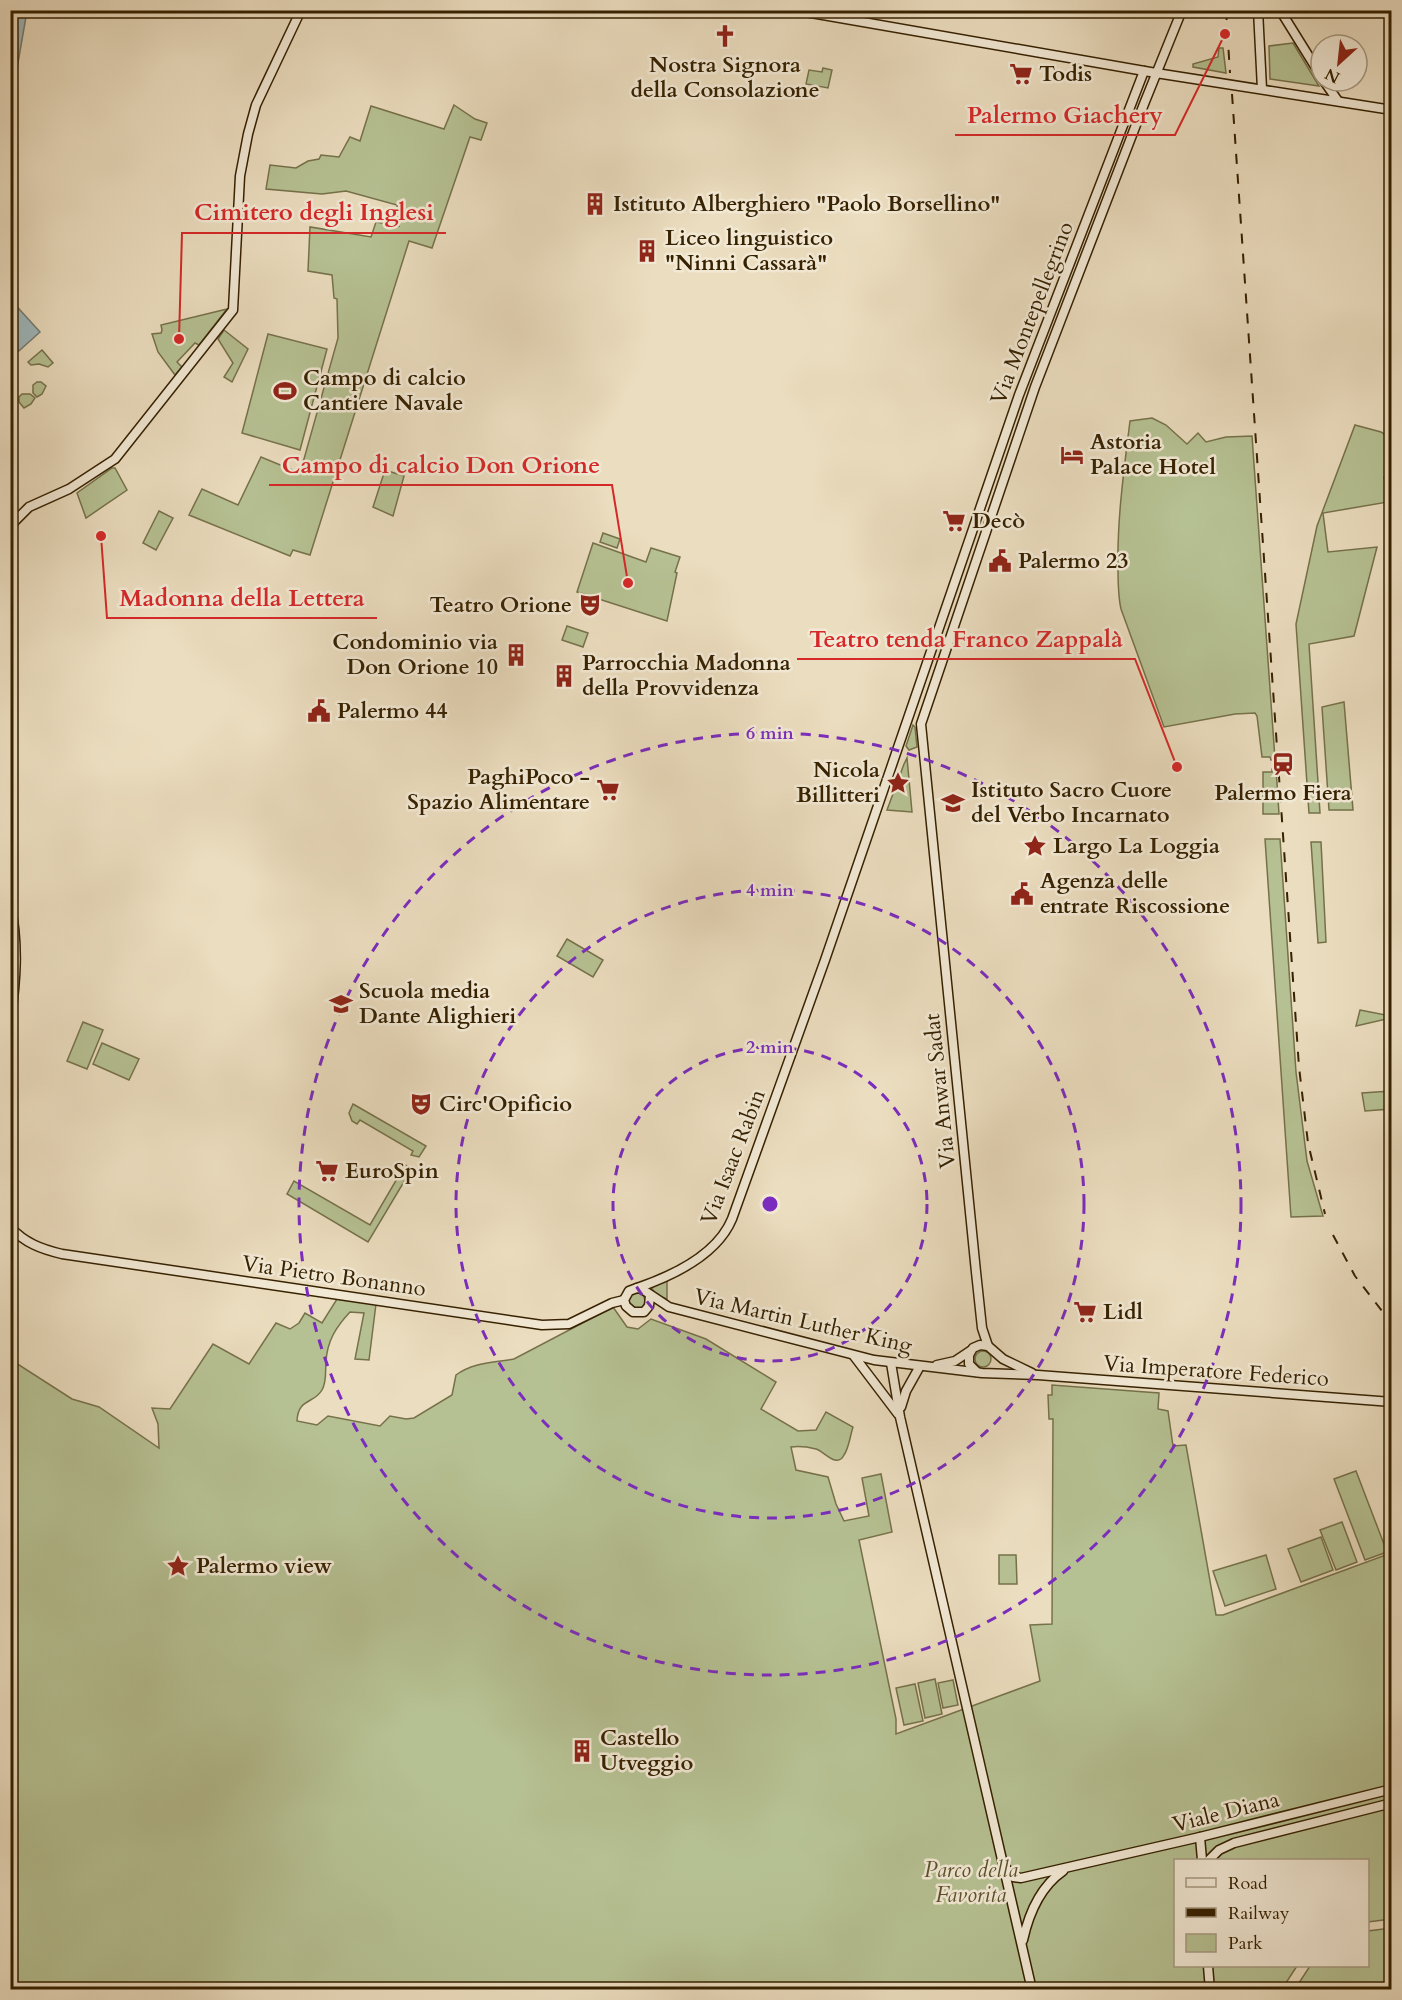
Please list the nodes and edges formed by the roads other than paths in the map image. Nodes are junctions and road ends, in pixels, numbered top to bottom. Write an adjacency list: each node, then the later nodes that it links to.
1 (301, 10): 15 (street)
2 (794, 10): 7 (street)
3 (1182, 10): 8 (street, Via Montepellegrino)
4 (1258, 10): 9 (street)
5 (1280, 10): 6 (street)
6 (1309, 57)
7 (1144, 71): 8 (street); 11 (street, Via Montepellegrino)
8 (1156, 73): 9 (street); 13 (street, Via Montepellegrino)
9 (1262, 89): 12 (street)
10 (1332, 93): 12 (street)
11 (1133, 100): 13 (street); 16 (street, Via Montepellegrino)
12 (1338, 101): 14 (street)
13 (1144, 104): 17 (street, Via Montepellegrino)
14 (1392, 110)
15 (11, 529)
16 (969, 541): 17 (street); 19 (street, Via Montepellegrino)
17 (981, 545): 18 (street, Via Montepellegrino)
18 (921, 724): 28 (street, Via Anwar Sadat)
19 (871, 827): 23 (street, Via Isaac Rabin)
20 (10, 903): 21 (street)
21 (10, 1023)
22 (10, 1227): 25 (street, Via Pietro Bonanno)
23 (637, 1288): 24 (street); 25 (street)
24 (650, 1295): 26 (street, Via Martin Luther King); 27 (street)
25 (624, 1299): 27 (street)
26 (669, 1307): 27 (street, Via Martin Luther King); 31 (street, Via Martin Luther King)
27 (648, 1309)
28 (988, 1346): 29 (street); 30 (street)
29 (970, 1351): 34 (street); 35 (street)
30 (996, 1354): 35 (street); 36 (street)
31 (854, 1356): 32 (street, Via Martin Luther King); 38 (street)
32 (891, 1363): 33 (street, Via Martin Luther King); 38 (street)
33 (920, 1366): 34 (street, Via Martin Luther King); 38 (street)
34 (930, 1367): 35 (street, Via Martin Luther King)
35 (982, 1373): 36 (street, Via Imperatore Federico)
36 (1038, 1375): 37 (street, Via Imperatore Federico)
37 (1392, 1402)
38 (900, 1417): 44 (street)
39 (1392, 1789): 41 (street, Viale Diana)
40 (1392, 1803): 43 (street, Viale Diana)
41 (1200, 1837): 42 (street); 45 (street, Viale Diana)
42 (1202, 1859)
43 (1210, 1859)
44 (1004, 1865): 45 (street, Viale Diana); 46 (street, Viale Diana)
45 (1069, 1867): 46 (street, Viale Diana)
46 (1022, 1944): 48 (street, Viale Diana)
47 (1208, 1967): 49 (street)
48 (1032, 1989)
49 (1210, 1989)

